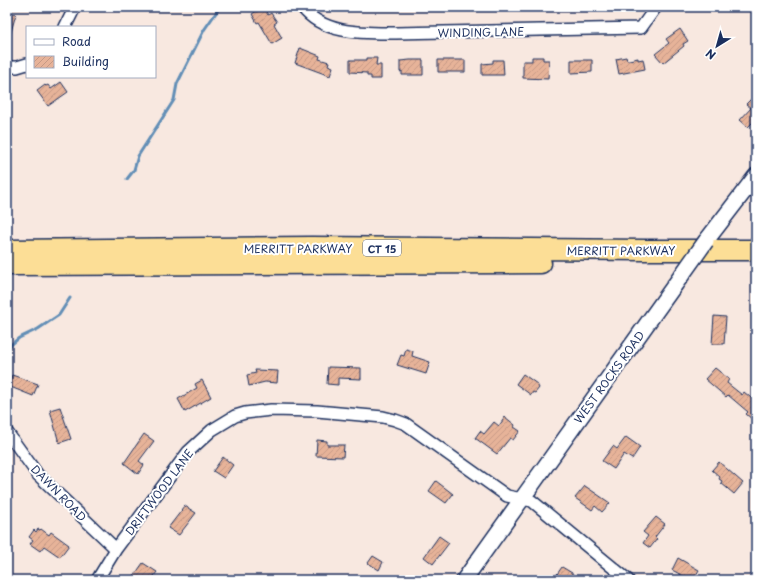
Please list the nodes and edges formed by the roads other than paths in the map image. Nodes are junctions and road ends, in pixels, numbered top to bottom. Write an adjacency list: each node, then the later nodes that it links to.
1 (75, 7): 4 (street)
2 (302, 7): 3 (street, WINDING LANE)
3 (656, 7)
4 (66, 26)
5 (26, 64): 6 (street)
6 (7, 67)
7 (756, 176): 13 (main road, WEST ROCKS ROAD, bridge)
8 (7, 250): 9 (highway, MERRITT PARKWAY / CT 15)
9 (756, 250)
10 (756, 263): 11 (highway, MERRITT PARKWAY / CT 15)
11 (7, 265)
12 (7, 432): 14 (street, DAWN ROAD)
13 (520, 499): 14 (street, DRIFTWOOD LANE); 16 (main road, WEST ROCKS ROAD); 17 (street, DRIFTWOOD LANE)
14 (116, 549): 15 (street, DRIFTWOOD LANE)
15 (97, 580)
16 (464, 580)
17 (628, 580)

